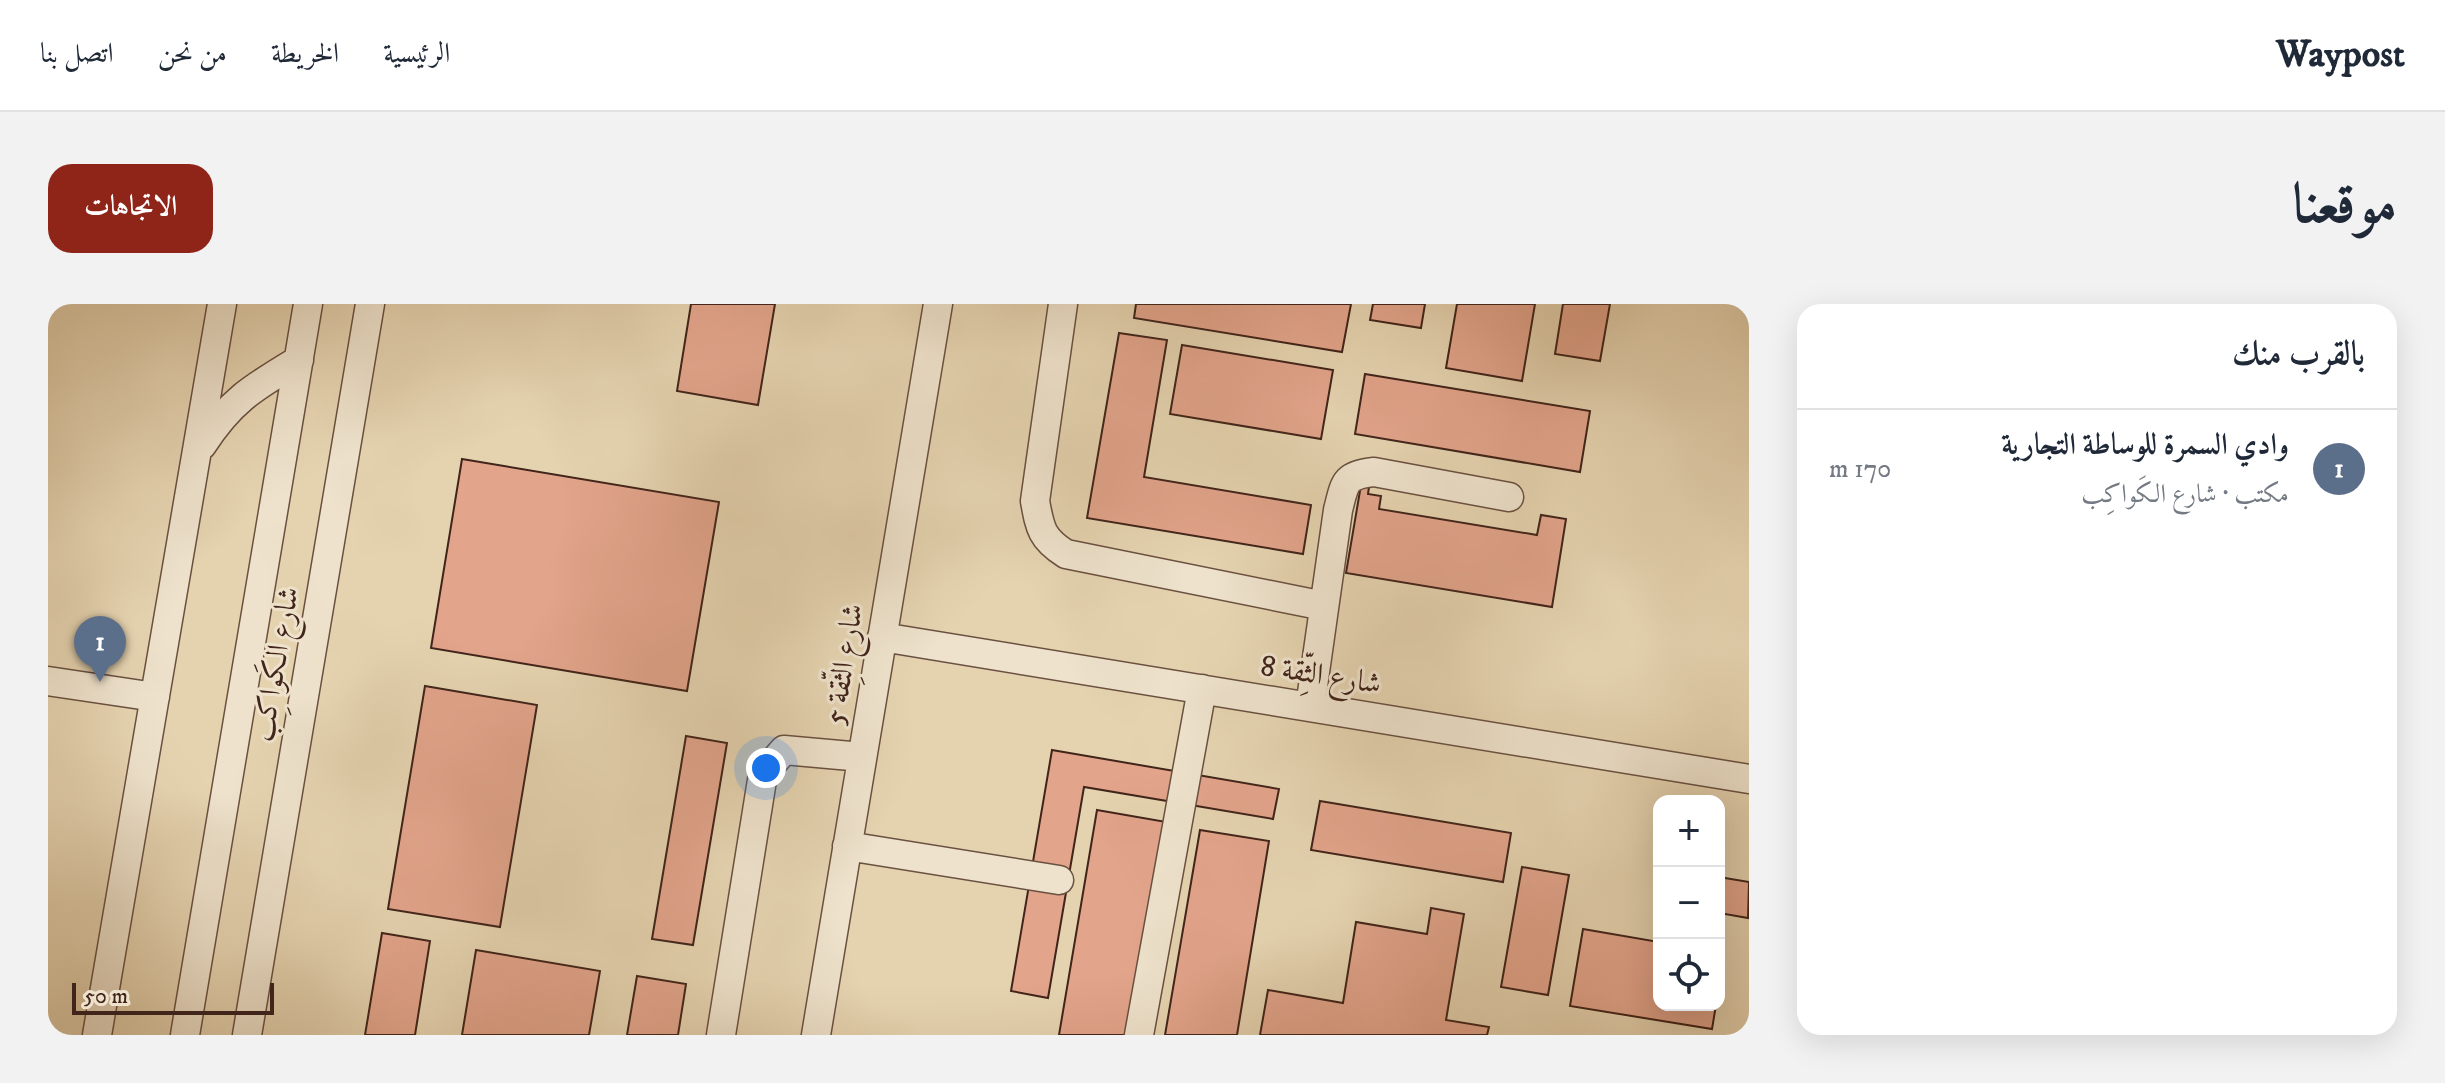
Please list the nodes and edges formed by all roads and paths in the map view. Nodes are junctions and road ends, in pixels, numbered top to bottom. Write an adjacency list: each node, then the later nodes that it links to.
1 (222, 304): 7 (street)
2 (308, 304): 6 (street, شارع الكَواكِب)
3 (370, 304): 21 (street, شارع الكَواكِب)
4 (938, 304): 10 (street, شارع الثِّقة 5)
5 (1063, 304): 9 (street)
6 (299, 360): 7 (street); 20 (street, شارع الكَواكِب)
7 (197, 452): 13 (street)
8 (1509, 497): 9 (street)
9 (1324, 606): 14 (street)
10 (882, 637): 12 (street, شارع الثِّقة 8); 15 (street, شارع الثِّقة 5)
11 (48, 681): 13 (street)
12 (1202, 689): 14 (street, شارع الثِّقة 8); 24 (street)
13 (155, 697): 19 (street)
14 (1310, 707): 16 (street, شارع الثِّقة 8)
15 (862, 757): 17 (street, شارع الثِّقة 5); 22 (street)
16 (1749, 779)
17 (847, 846): 18 (street); 23 (street, شارع الثِّقة 5)
18 (1059, 880)
19 (97, 1035)
20 (185, 1035)
21 (247, 1035)
22 (721, 1035)
23 (816, 1035)
24 (1139, 1035)

